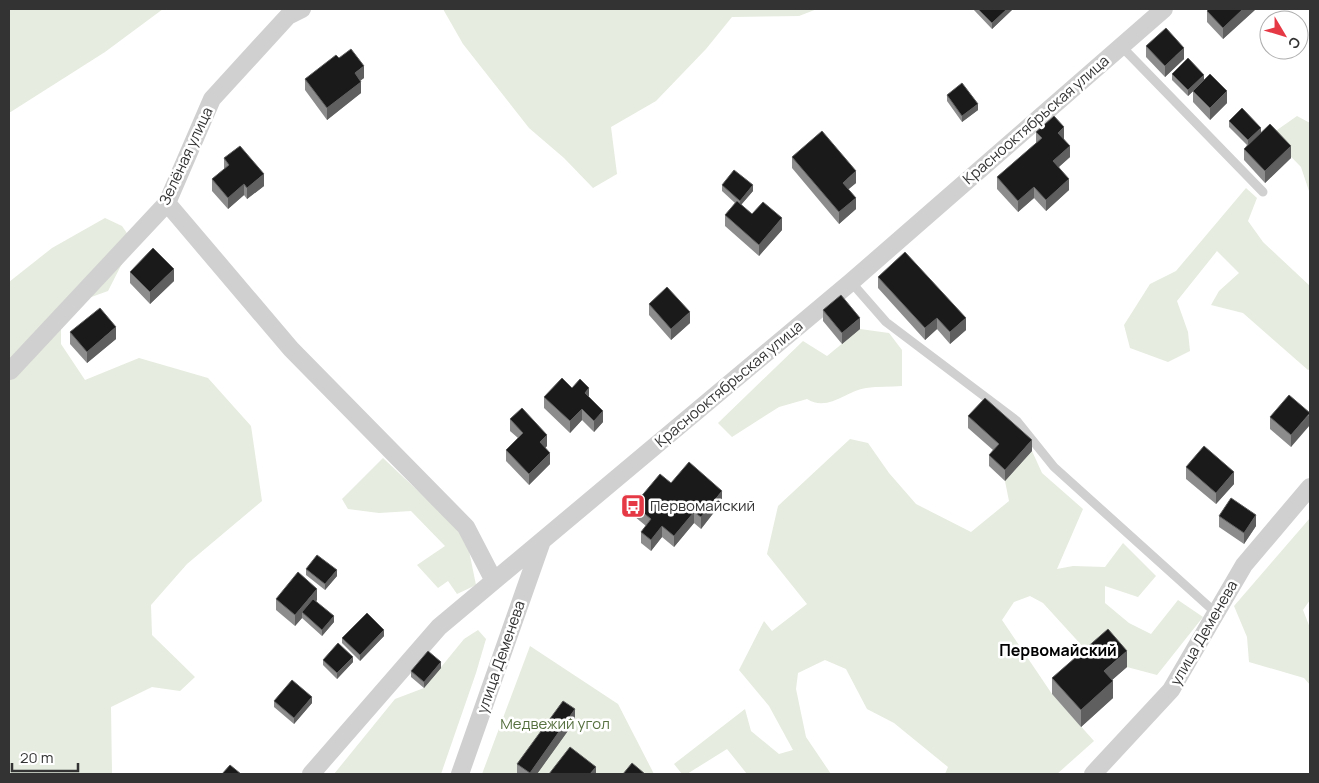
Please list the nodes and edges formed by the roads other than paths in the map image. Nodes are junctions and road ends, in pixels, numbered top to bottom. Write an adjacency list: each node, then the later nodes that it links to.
1 (302, 9): 5 (street, Зелёная улица)
2 (1164, 9): 3 (street, Краснооктябрьская улица)
3 (1121, 46): 4 (lane); 6 (street, Краснооктябрьская улица)
4 (1263, 192)
5 (168, 203): 7 (street, Зелёная улица); 10 (street)
6 (851, 282): 9 (street, Краснооктябрьская улица); 11 (lane)
7 (10, 372)
8 (1310, 487): 11 (street, улица Деменева)
9 (542, 541): 10 (street, Краснооктябрьская улица); 13 (street, улица Деменева)
10 (494, 581): 12 (street, Краснооктябрьская улица)
11 (1216, 613): 14 (street, улица Деменева)
12 (311, 774)
13 (460, 774)
14 (1093, 774)

